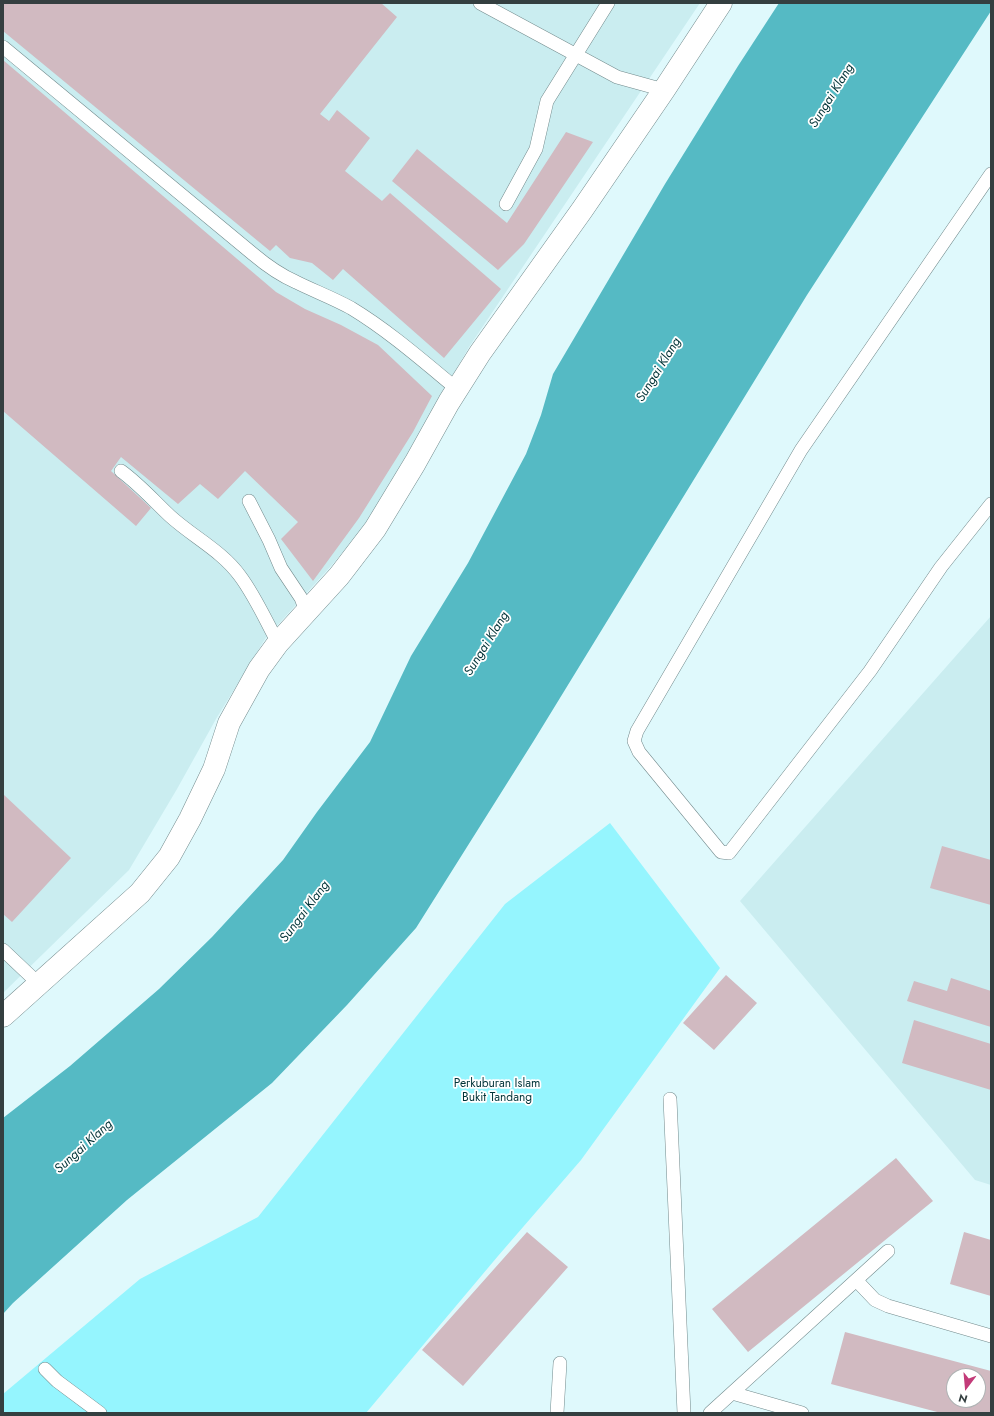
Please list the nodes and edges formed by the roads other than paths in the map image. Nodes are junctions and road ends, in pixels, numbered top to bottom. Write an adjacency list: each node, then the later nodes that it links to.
1 (480, 3): 5 (lane)
2 (608, 3): 5 (lane)
3 (721, 3): 6 (street)
4 (3, 47): 9 (lane)
5 (576, 56): 6 (lane); 8 (lane)
6 (664, 90): 9 (street)
7 (991, 174): 12 (lane)
8 (506, 204)
9 (457, 389): 13 (street)
10 (121, 471): 14 (lane)
11 (249, 501): 13 (lane)
12 (991, 504)
13 (306, 611): 14 (street)
14 (278, 643): 16 (street)
15 (3, 950): 16 (lane)
16 (39, 984): 17 (street)
17 (5, 1009)
18 (670, 1099): 27 (lane)
19 (888, 1251): 20 (lane)
20 (857, 1281): 21 (lane); 24 (lane)
21 (991, 1336)
22 (560, 1363): 26 (lane)
23 (45, 1369): 25 (lane)
24 (732, 1393): 28 (lane); 29 (lane)
25 (100, 1413)
26 (557, 1413)
27 (684, 1413)
28 (710, 1413)
29 (802, 1413)

